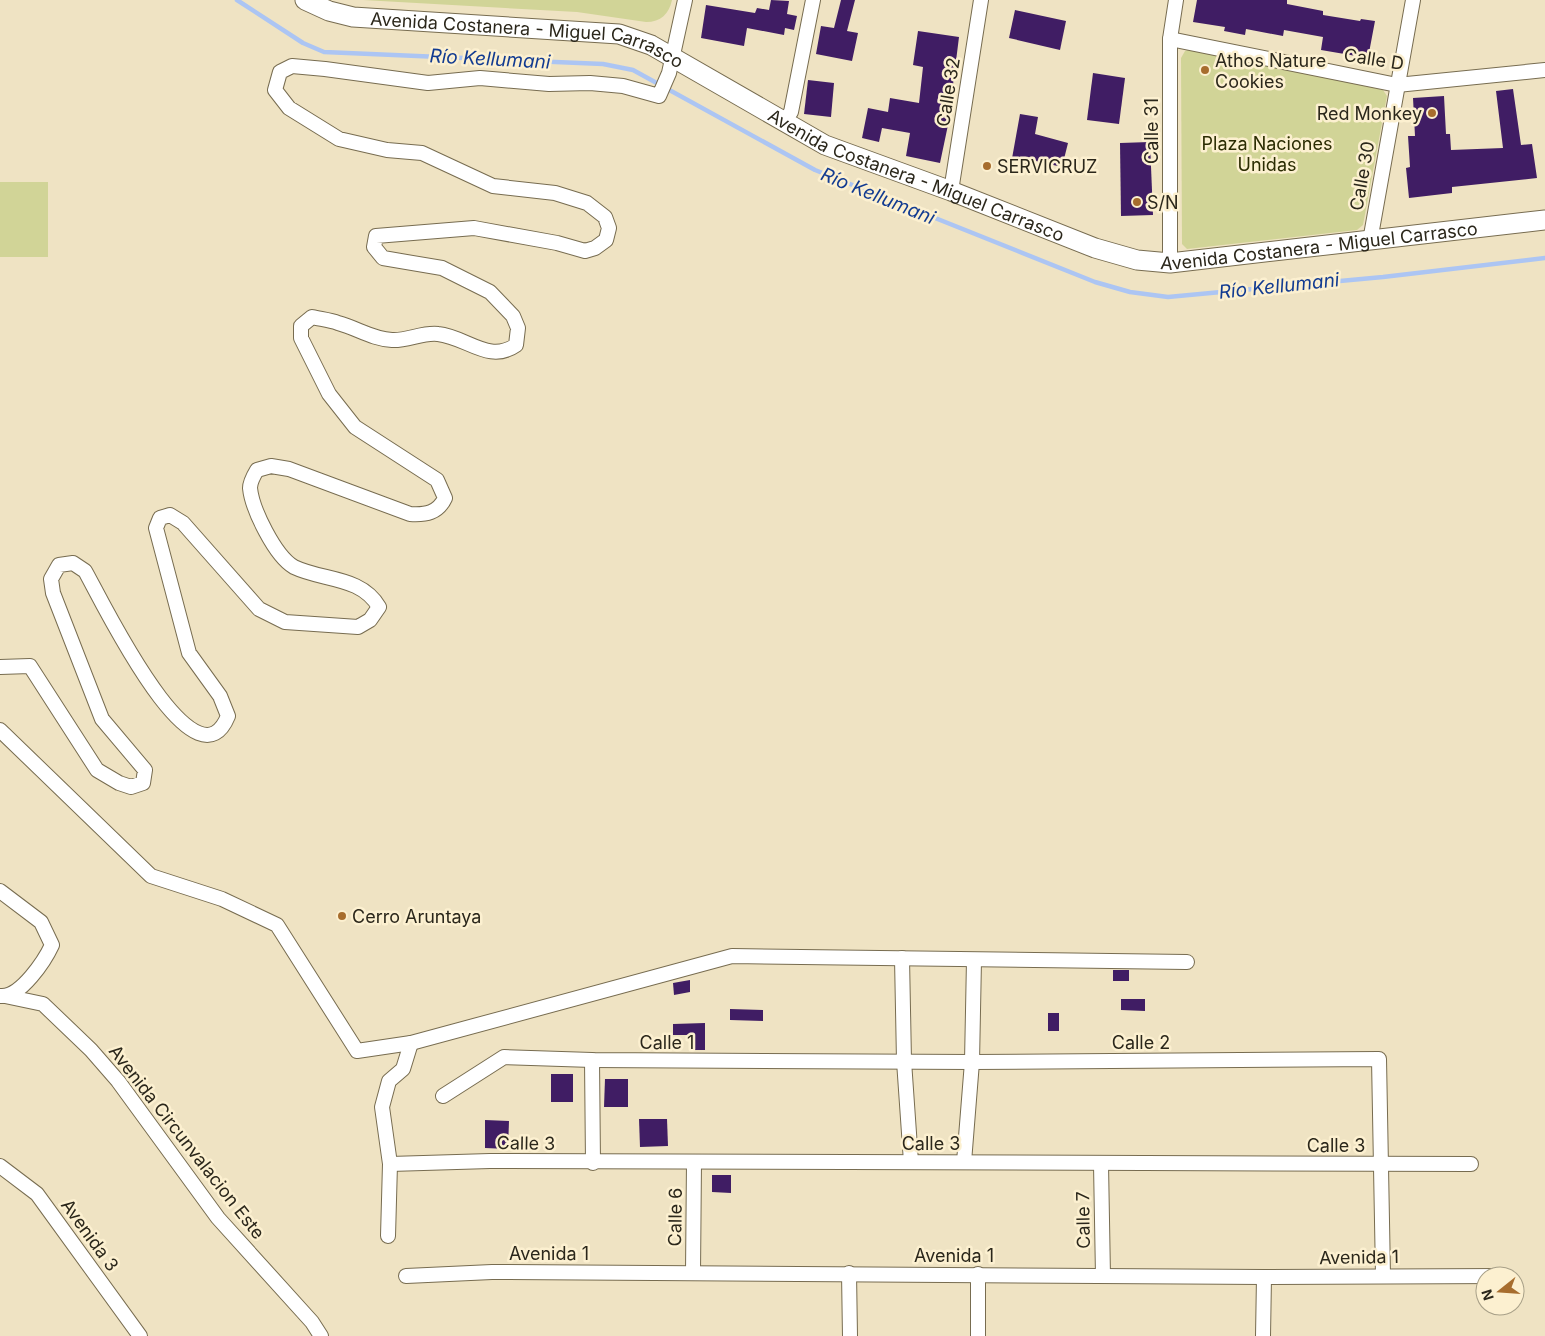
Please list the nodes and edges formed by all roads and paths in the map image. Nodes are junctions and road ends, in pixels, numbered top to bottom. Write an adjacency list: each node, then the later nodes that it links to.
1 (305, 0): 8 (street, Avenida Costanera - Miguel Carrasco)
2 (685, 0): 8 (street)
3 (813, 0): 11 (street)
4 (981, 0): 12 (street, Calle 32)
5 (1176, 0): 7 (street, Calle 31)
6 (1413, 0): 10 (street, Calle 30)
7 (1170, 39): 10 (street, Calle D); 15 (street, Calle 31)
8 (671, 65): 11 (street, Avenida Costanera - Miguel Carrasco); 16 (street)
9 (1545, 70): 10 (street, Calle D)
10 (1398, 85): 14 (street, Calle 30)
11 (783, 122): 12 (street, Avenida Costanera - Miguel Carrasco)
12 (952, 191): 15 (street, Avenida Costanera - Miguel Carrasco)
13 (1545, 220): 14 (street, Avenida Costanera - Miguel Carrasco)
14 (1370, 241): 15 (street, Avenida Costanera - Miguel Carrasco)
15 (1170, 263)
16 (0, 667)
17 (0, 730): 23 (street)
18 (0, 891): 22 (street)
19 (902, 958): 20 (street); 23 (street); 25 (street)
20 (974, 960): 21 (street); 26 (street)
21 (1187, 962)
22 (3, 996): 47 (street, Avenida Circunvalacion Este)
23 (411, 1043): 33 (street)
24 (592, 1060): 25 (street, Calle 1); 27 (street, Calle 1); 31 (street)
25 (904, 1061): 26 (street, Calle 2); 29 (street)
26 (972, 1062): 30 (street); 32 (street, Calle 2)
27 (443, 1096)
28 (694, 1162): 29 (street, Calle 3); 31 (street, Calle 3); 38 (street, Calle 6)
29 (911, 1162): 30 (street, Calle 3)
30 (964, 1162): 34 (street, Calle 3)
31 (592, 1163): 33 (street, Calle 3)
32 (1381, 1163): 34 (street, Calle 3); 35 (street, Calle 3); 41 (street)
33 (390, 1164): 37 (street)
34 (1100, 1164): 43 (street, Calle 7)
35 (1471, 1164)
36 (0, 1166): 46 (street, Avenida 3)
37 (388, 1236)
38 (692, 1272): 39 (street, Avenida 1); 42 (street, Avenida 1)
39 (849, 1273): 40 (street, Avenida 1); 48 (street)
40 (978, 1274): 43 (street, Avenida 1); 49 (street)
41 (1384, 1275): 44 (street, Avenida 1); 45 (street, Avenida 1)
42 (406, 1276)
43 (1103, 1276): 45 (street, Avenida 1)
44 (1475, 1276)
45 (1264, 1277): 50 (street)
46 (140, 1336)
47 (321, 1336)
48 (850, 1336)
49 (978, 1336)
50 (1263, 1336)

